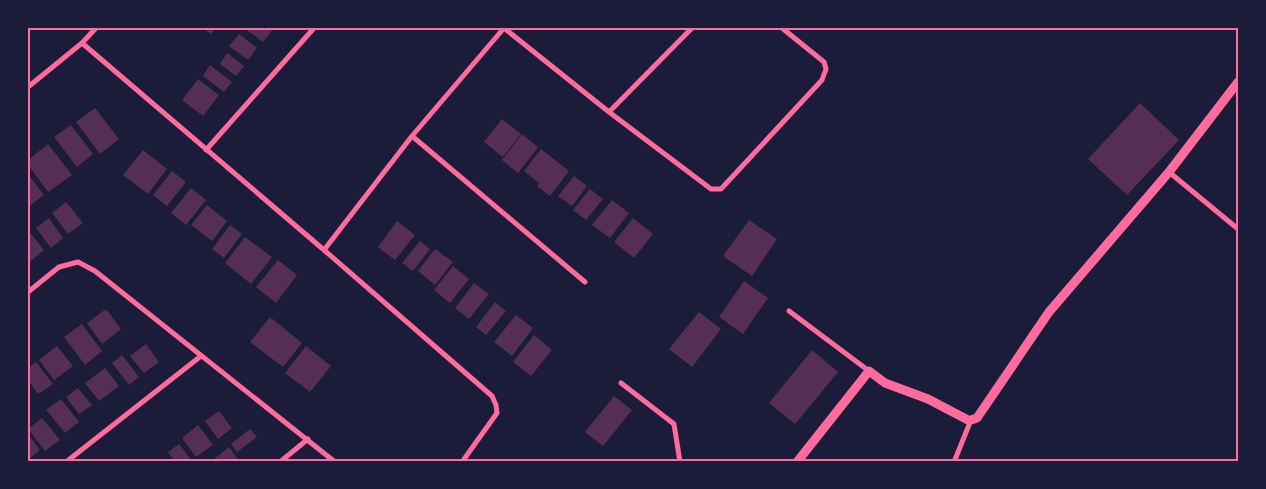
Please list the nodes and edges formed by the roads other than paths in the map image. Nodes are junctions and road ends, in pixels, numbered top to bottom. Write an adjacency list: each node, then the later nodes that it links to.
1 (96, 28): 6 (street)
2 (314, 28): 11 (street)
3 (504, 28): 9 (street); 10 (street)
4 (692, 28): 9 (street)
5 (782, 28): 9 (street)
6 (82, 44): 8 (street); 11 (street)
7 (1238, 82): 12 (street)
8 (28, 87)
9 (609, 112)
10 (412, 136): 14 (street); 15 (street)
11 (206, 150): 14 (street)
12 (1169, 172): 13 (street); 21 (street)
13 (1238, 229)
14 (324, 250): 26 (street)
15 (585, 282)
16 (28, 292): 18 (street)
17 (789, 311): 19 (street)
18 (202, 356): 22 (street); 23 (street)
19 (869, 371): 21 (street); 28 (street)
20 (621, 383): 27 (street)
21 (971, 420): 29 (street)
22 (308, 439): 24 (street); 25 (street)
23 (66, 462)
24 (280, 462)
25 (335, 462)
26 (462, 462)
27 (680, 462)
28 (797, 462)
29 (954, 462)

